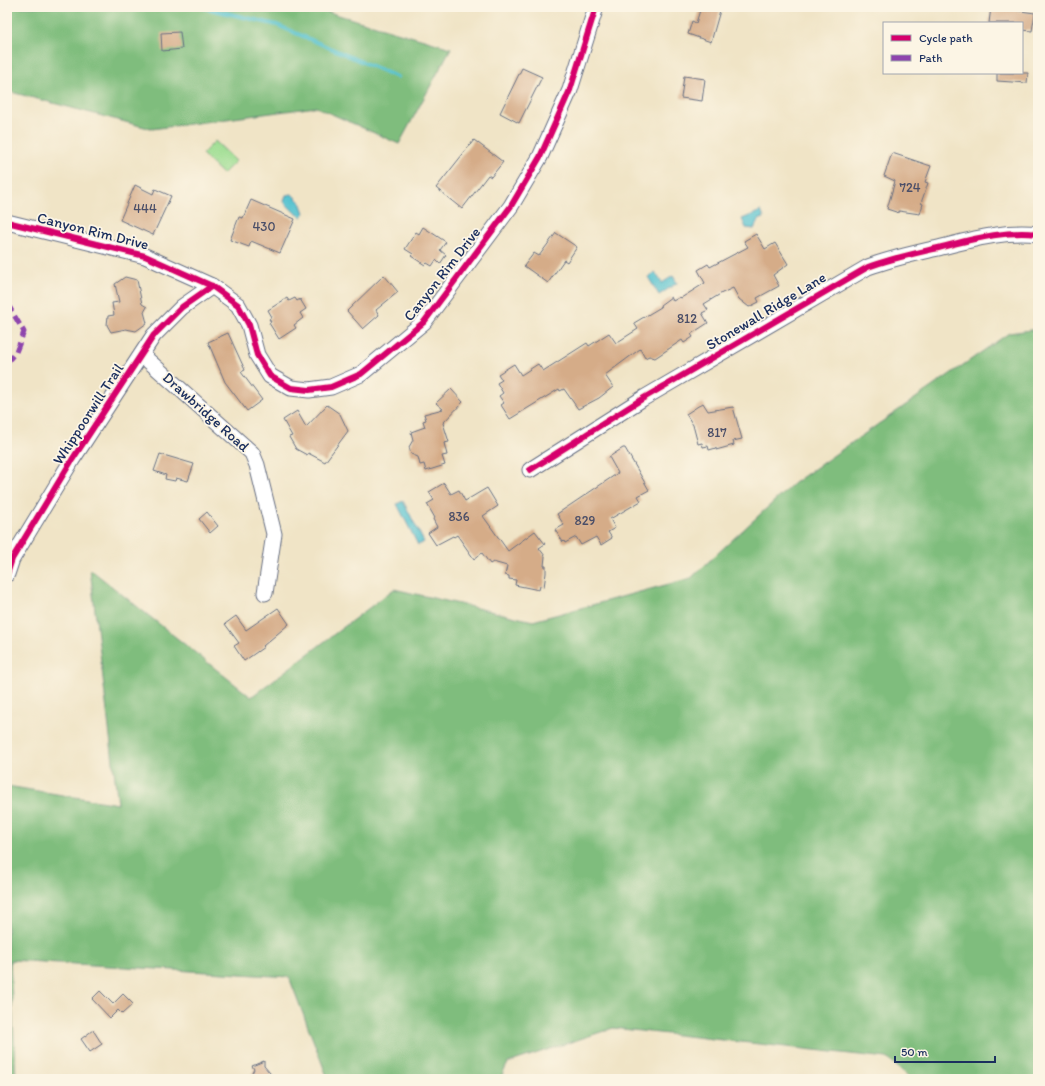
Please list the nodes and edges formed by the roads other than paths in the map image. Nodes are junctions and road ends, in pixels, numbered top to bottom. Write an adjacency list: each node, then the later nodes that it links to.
1 (596, 7): 4 (street, Canyon Rim Drive)
2 (7, 222): 4 (street, Canyon Rim Drive)
3 (1038, 234): 6 (street, Stonewall Ridge Lane)
4 (212, 286): 5 (street, Whippoorwill Trail)
5 (142, 355): 7 (street, Whippoorwill Trail); 8 (street, Drawbridge Road)
6 (530, 470)
7 (7, 574)
8 (265, 593)

